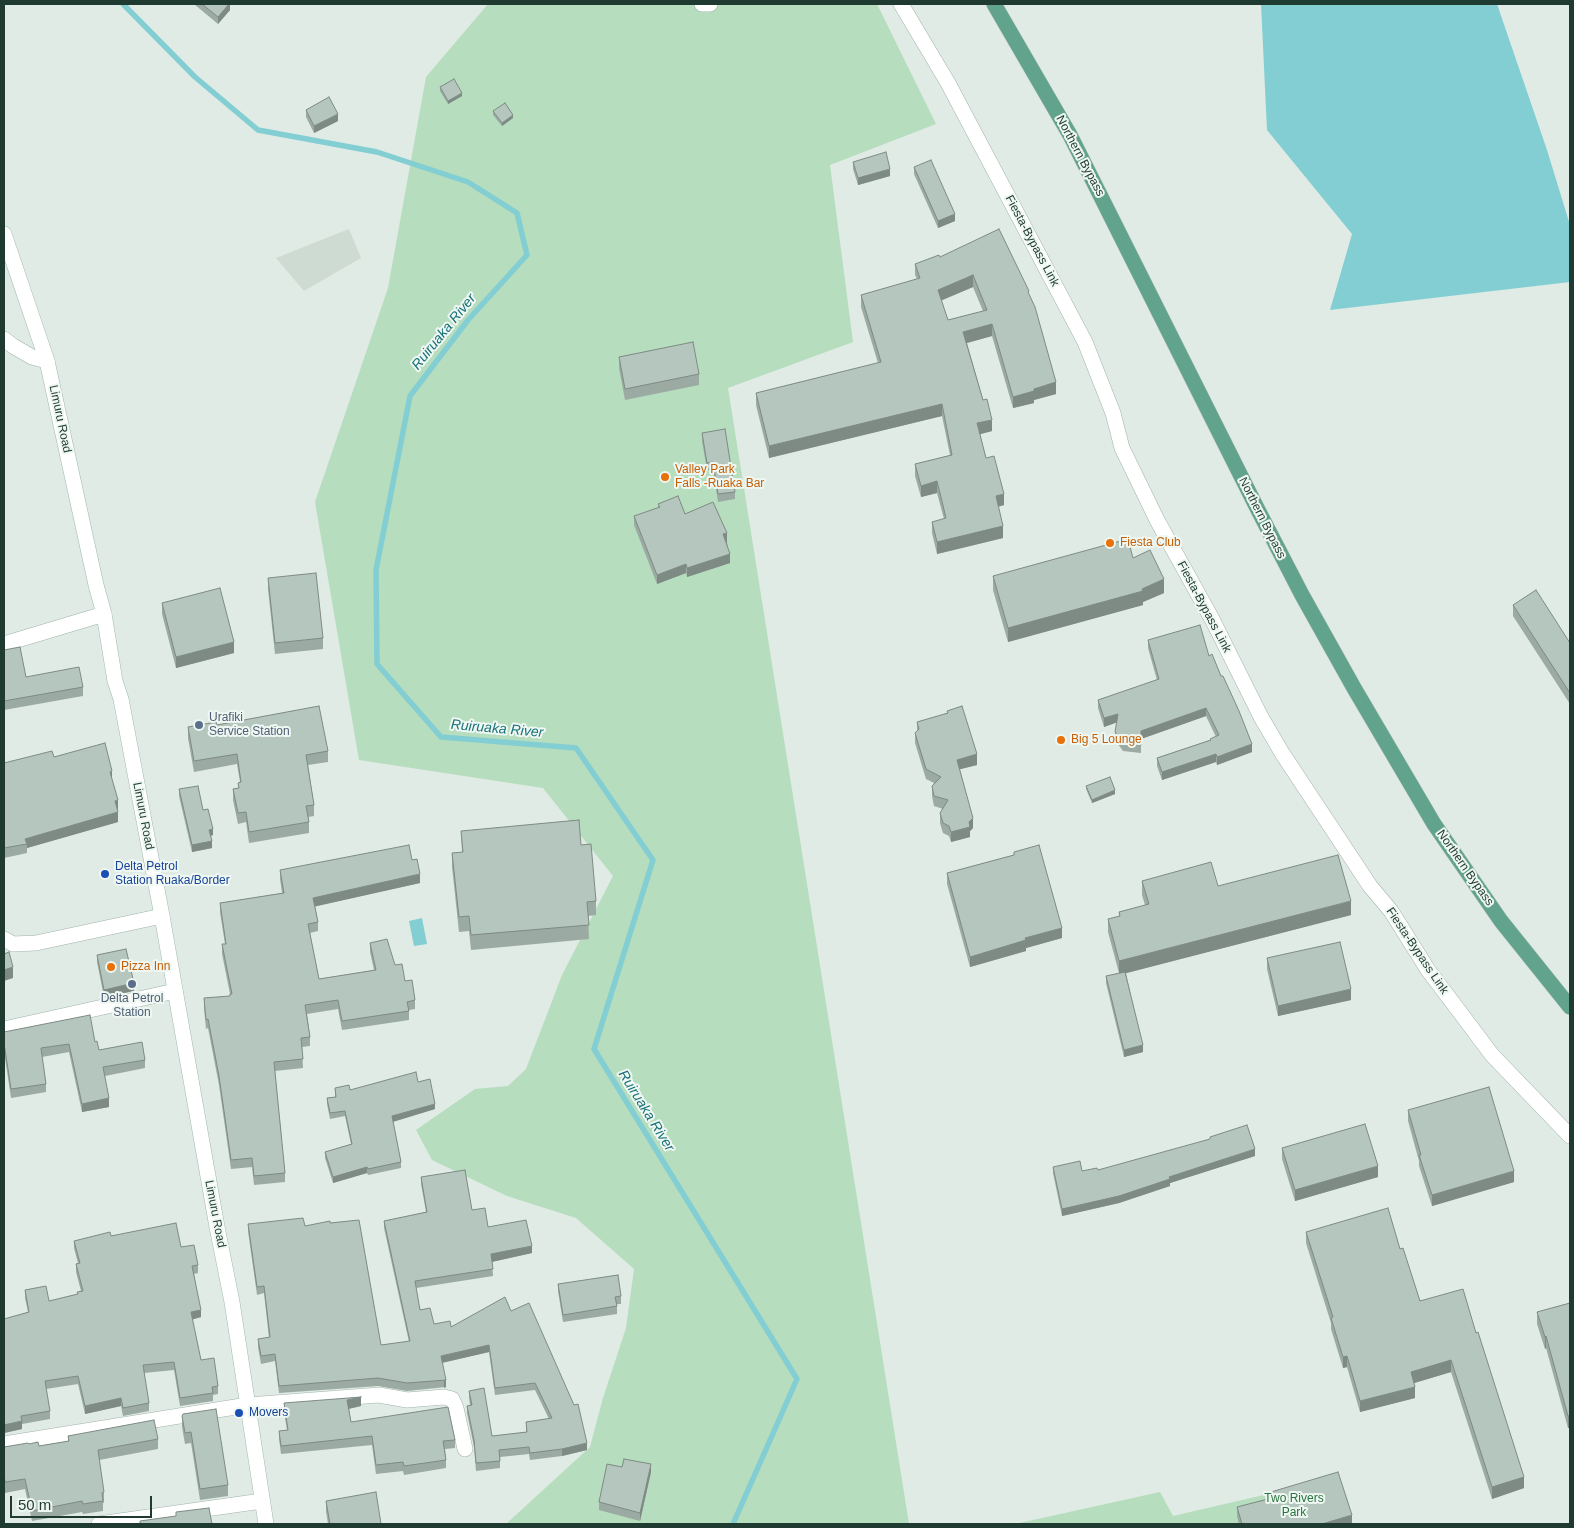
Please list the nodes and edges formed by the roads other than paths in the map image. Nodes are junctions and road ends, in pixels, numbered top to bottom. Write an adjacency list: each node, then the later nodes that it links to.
1 (702, 4): 2 (street)
2 (710, 4)
3 (901, 4): 15 (street, Fiesta-Bypass Link)
4 (994, 4): 13 (main road, Northern Bypass)
5 (5, 241): 7 (street, Limuru Road)
6 (4, 339): 7 (street)
7 (47, 361): 8 (street, Limuru Road)
8 (104, 614): 9 (street); 10 (street, Limuru Road)
9 (4, 644)
10 (162, 916): 11 (street); 12 (street, Limuru Road)
11 (4, 940)
12 (175, 990): 14 (street); 16 (street, Limuru Road)
13 (1570, 1007)
14 (4, 1029)
15 (1570, 1136)
16 (248, 1405): 17 (street); 18 (street); 19 (street, Limuru Road)
17 (4, 1444)
18 (465, 1449)
19 (262, 1501): 20 (street); 21 (street, Limuru Road)
20 (99, 1524)
21 (266, 1524)

